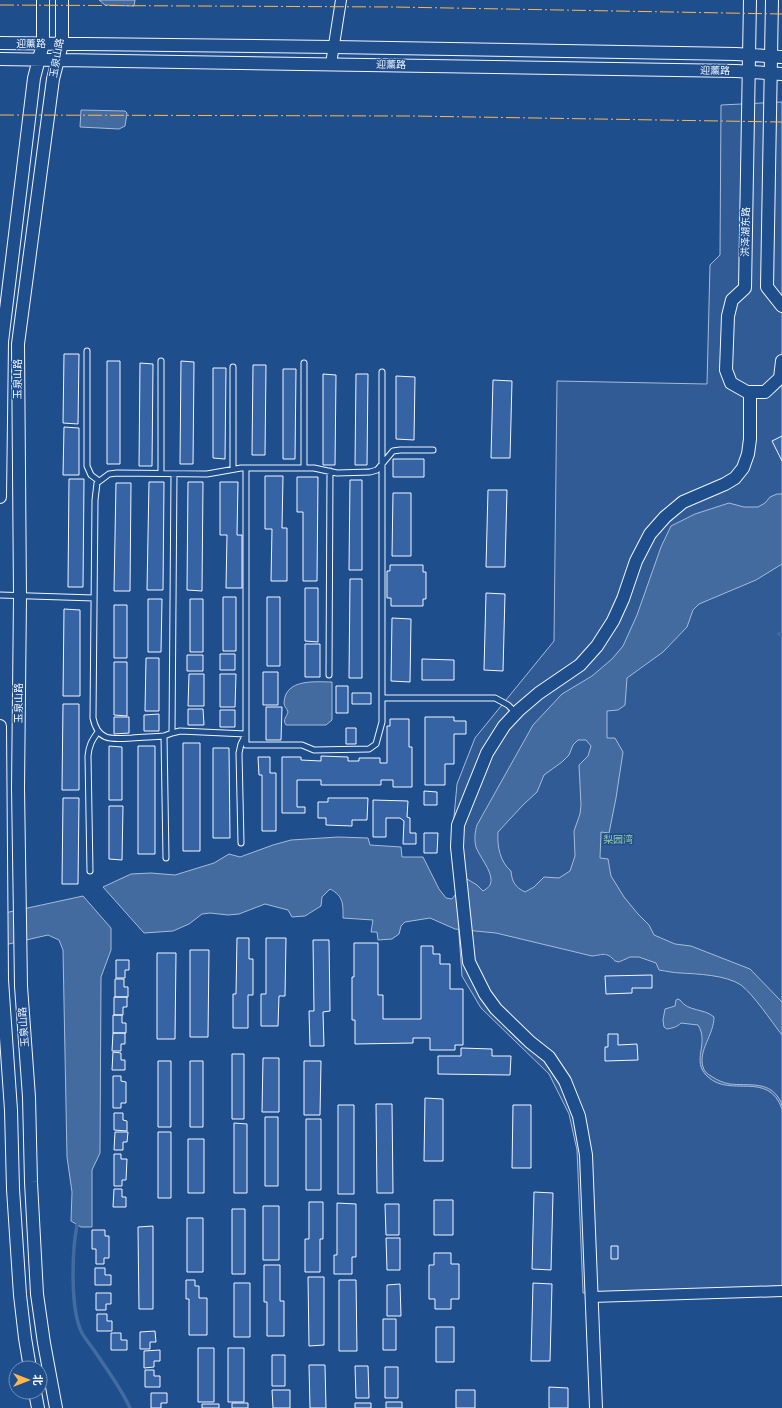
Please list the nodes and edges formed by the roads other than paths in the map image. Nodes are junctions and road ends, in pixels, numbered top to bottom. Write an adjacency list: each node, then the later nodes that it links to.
1 (43, 0): 7 (street, 玉泉山路)
2 (62, 0): 8 (street, 玉泉山路)
3 (341, 0): 9 (street)
4 (750, 0): 10 (street, 洪泽湖东路)
5 (772, 0): 11 (street)
6 (0, 44): 7 (street, 迎薰路)
7 (43, 44): 8 (street, 迎薰路); 13 (street, 玉泉山路)
8 (62, 44): 9 (street, 迎薰路); 14 (street, 玉泉山路)
9 (333, 47): 10 (street, 迎薰路); 15 (street)
10 (750, 54): 11 (street, 迎薰路); 16 (street, 洪泽湖东路)
11 (777, 57): 17 (street)
12 (0, 59): 13 (street, 迎薰路)
13 (38, 60): 14 (street, 迎薰路); 35 (street, 玉泉山路)
14 (58, 60): 15 (street, 迎薰路); 37 (street, 玉泉山路)
15 (331, 64): 16 (street, 迎薰路)
16 (748, 72): 17 (street, 迎薰路); 25 (street, 洪泽湖东路)
17 (776, 74): 18 (street)
18 (782, 306)
19 (87, 350): 34 (lane)
20 (161, 361): 32 (lane)
21 (782, 361): 25 (street)
22 (304, 363): 29 (lane)
23 (233, 367): 30 (lane)
24 (382, 372): 27 (lane)
25 (750, 392): 41 (street)
26 (433, 450): 27 (lane)
27 (382, 466): 31 (lane); 40 (lane)
28 (246, 468): 29 (lane); 30 (lane); 45 (lane)
29 (304, 468): 31 (lane)
30 (233, 469): 33 (lane)
31 (330, 471): 39 (lane)
32 (161, 473): 33 (lane); 34 (lane)
33 (174, 474): 44 (lane)
34 (100, 481): 38 (lane)
35 (0, 497)
36 (0, 596): 37 (lane)
37 (20, 596): 38 (lane); 53 (street, 玉泉山路)
38 (94, 598): 43 (lane)
39 (329, 675)
40 (382, 698): 41 (lane); 45 (lane)
41 (516, 713): 51 (street)
42 (0, 726): 52 (street, 玉泉山路)
43 (98, 732): 46 (lane); 49 (lane)
44 (172, 733): 45 (lane); 46 (lane)
45 (246, 734): 47 (lane)
46 (164, 736): 48 (lane)
47 (241, 842)
48 (166, 858)
49 (90, 871)
50 (782, 1291): 51 (street)
51 (592, 1297): 54 (street)
52 (29, 1360)
53 (56, 1408)
54 (596, 1408)

